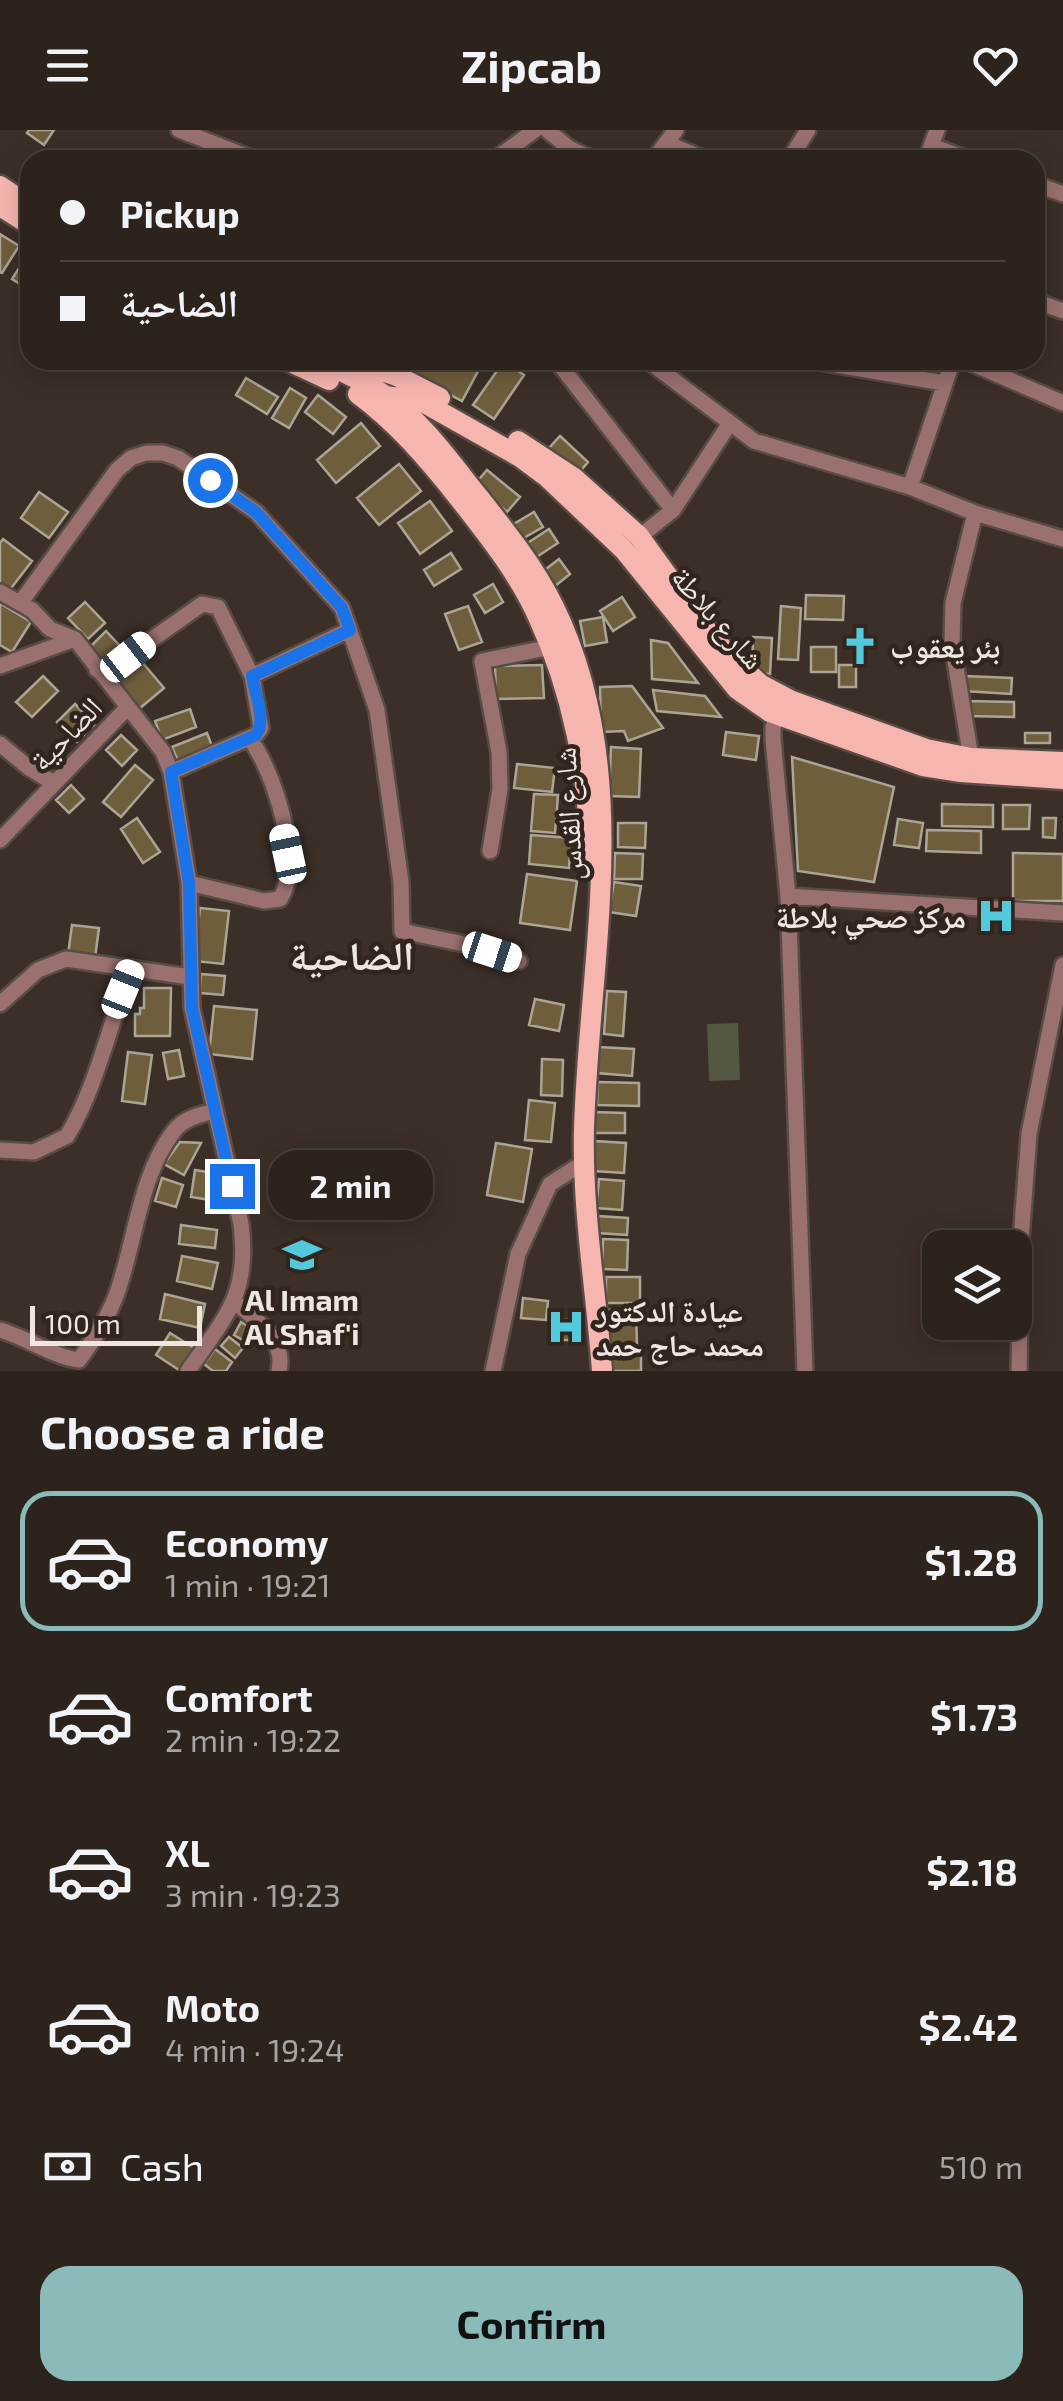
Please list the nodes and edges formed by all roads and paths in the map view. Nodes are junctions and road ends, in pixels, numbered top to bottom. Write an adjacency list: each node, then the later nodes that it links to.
1 (179, 130): 4 (street)
2 (535, 130): 5 (street)
3 (546, 130): 6 (street)
4 (230, 150)
5 (508, 150)
6 (573, 150)
7 (311, 370): 16 (main road)
8 (333, 370): 16 (main road, شارع القدس)
9 (403, 370): 23 (main road, شارع بلاطة)
10 (564, 370): 20 (street)
11 (660, 370): 18 (street)
12 (851, 370): 15 (street)
13 (949, 370): 15 (street)
14 (987, 370): 17 (street)
15 (944, 384): 19 (street)
16 (374, 395): 23 (main road, شارع بلاطة); 28 (main road, شارع القدس); 60 (main road, شارع القدس)
17 (1063, 403)
18 (730, 423): 19 (street); 20 (street)
19 (910, 487): 21 (street)
20 (673, 510): 23 (street)
21 (975, 513): 22 (street); 36 (street)
22 (1063, 539)
23 (631, 543): 32 (main road, شارع بلاطة)
24 (0, 592): 25 (street, الضاحية)
25 (21, 602): 26 (street); 27 (street, الضاحية)
26 (350, 630): 31 (street); 46 (street)
27 (74, 639): 29 (street); 30 (street, الضاحية)
28 (550, 647): 42 (street); 53 (main road, شارع القدس)
29 (0, 666)
30 (97, 670): 31 (street); 33 (street, الضاحية)
31 (252, 676): 34 (street)
32 (783, 706): 36 (main road, شارع بلاطة); 39 (main road, شارع بلاطة); 44 (street)
33 (128, 707): 38 (street, الضاحية); 40 (street, الضاحية)
34 (248, 738): 38 (street); 43 (street)
35 (0, 744): 40 (street)
36 (971, 758): 37 (main road, شارع بلاطة)
37 (1063, 762)
38 (171, 772): 43 (street, الضاحية)
39 (1063, 779)
40 (54, 783): 41 (street, الضاحية)
41 (0, 840)
42 (490, 851)
43 (189, 883): 49 (street, الضاحية)
44 (788, 896): 45 (street); 61 (street)
45 (1063, 913)
46 (519, 961)
47 (1063, 965): 62 (street)
48 (132, 968): 49 (street); 50 (street); 52 (street)
49 (190, 977): 51 (street, الضاحية)
50 (0, 1004)
51 (214, 1111): 54 (street, الضاحية); 55 (street)
52 (0, 1150)
53 (574, 1168): 58 (street); 59 (main road, شارع القدس)
54 (234, 1302): 56 (street, الضاحية); 57 (street)
55 (0, 1330)
56 (188, 1371)
57 (279, 1371)
58 (493, 1371)
59 (594, 1371)
60 (602, 1371)
61 (805, 1371)
62 (1018, 1371)

